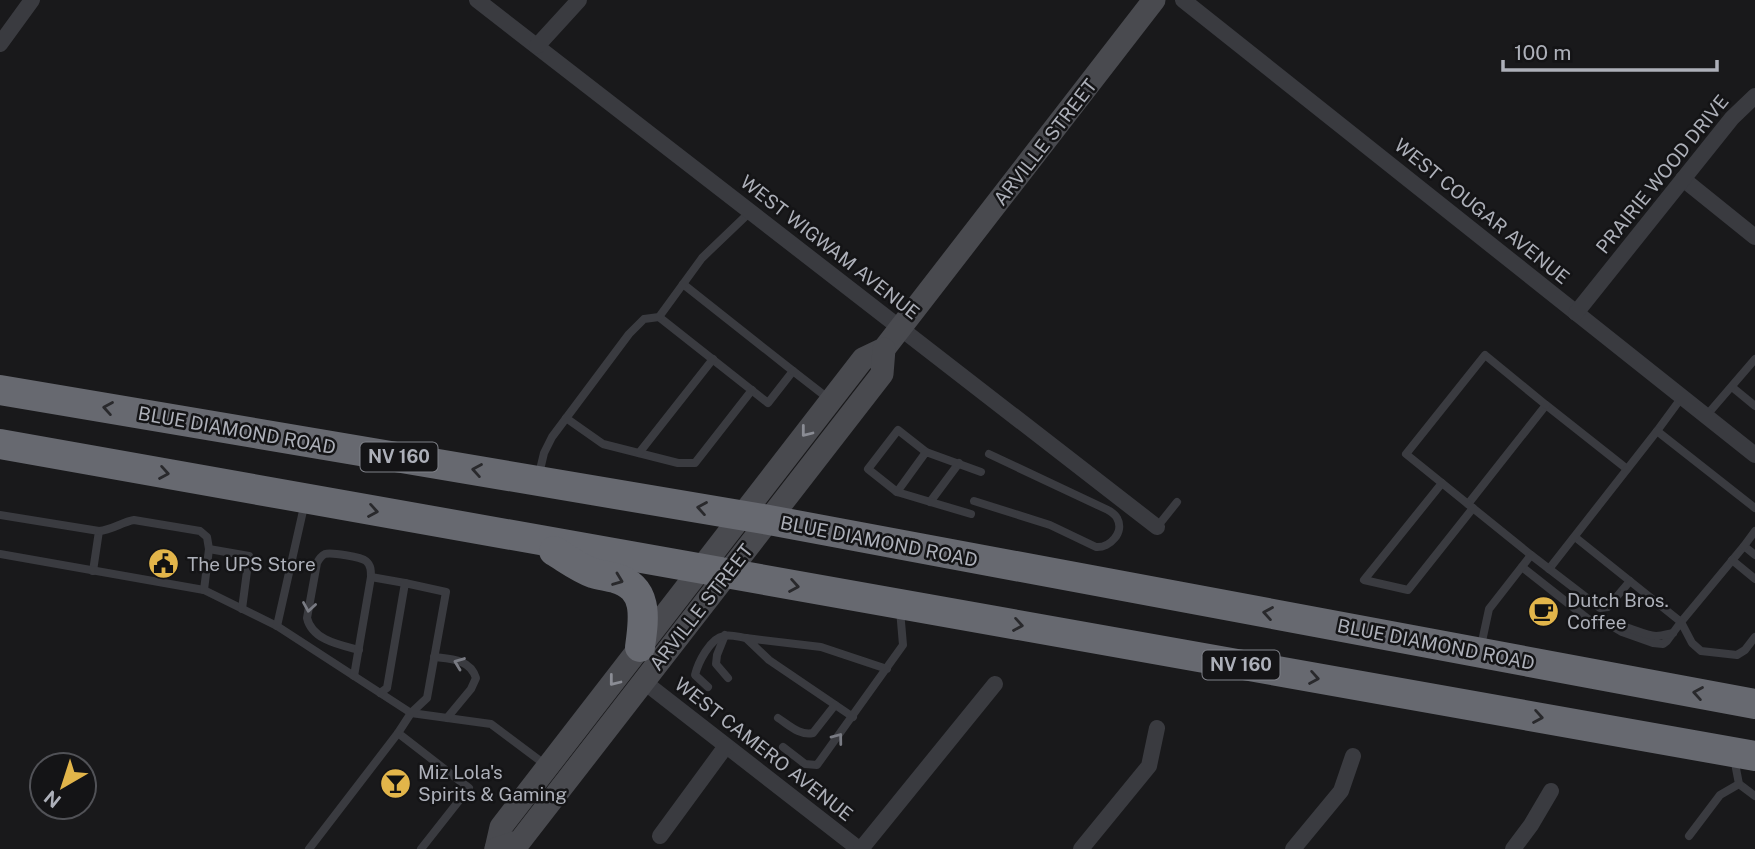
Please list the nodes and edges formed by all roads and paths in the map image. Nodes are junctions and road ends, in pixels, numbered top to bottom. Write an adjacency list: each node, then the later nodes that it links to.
1 (32, 0): 6 (street)
2 (477, 0): 7 (street, WEST WIGWAM AVENUE)
3 (579, 0): 7 (street)
4 (1154, 0): 15 (street, ARVILLE STREET)
5 (1183, 0): 13 (street, WEST COUGAR AVENUE)
6 (0, 44)
7 (537, 46): 10 (street, WEST WIGWAM AVENUE)
8 (1755, 96): 9 (street, PRAIRIE WOOD DRIVE)
9 (1683, 179): 11 (street); 13 (street, PRAIRIE WOOD DRIVE)
10 (750, 212): 12 (lane); 15 (street, WEST WIGWAM AVENUE)
11 (1755, 237)
12 (683, 284): 14 (lane); 19 (lane)
13 (1576, 313): 23 (street, WEST COUGAR AVENUE)
14 (659, 317): 17 (lane); 28 (lane)
15 (900, 329): 16 (street, ARVILLE STREET); 50 (street, WEST WIGWAM AVENUE)
16 (884, 349): 24 (street, ARVILLE STREET); 49 (street, ARVILLE STREET)
17 (713, 359): 22 (lane); 32 (lane)
18 (1755, 359): 20 (lane)
19 (793, 371): 22 (lane); 24 (lane)
20 (1732, 387): 26 (lane); 27 (lane)
21 (0, 390): 38 (highway, BLUE DIAMOND ROAD / NV 160, one-way to 21)
22 (752, 390): 32 (lane)
23 (1682, 397): 27 (street, WEST COUGAR AVENUE); 29 (lane)
24 (831, 400): 49 (street, ARVILLE STREET, one-way to 49)
25 (1546, 405): 36 (lane); 39 (lane); 45 (lane)
26 (1755, 406)
27 (1706, 416): 34 (street, WEST COUGAR AVENUE)
28 (566, 418): 32 (lane); 38 (lane)
29 (1657, 431): 36 (lane); 46 (lane)
30 (0, 444): 41 (highway, NV 160, one-way to 41)
31 (926, 452): 35 (lane); 40 (lane); 40 (lane)
32 (639, 453)
33 (989, 454): 42 (lane)
34 (1755, 455)
35 (960, 463): 37 (lane); 43 (lane)
36 (1627, 469): 53 (lane)
37 (981, 472)
38 (537, 480): 49 (highway, BLUE DIAMOND ROAD / NV 160, one-way to 38)
39 (1441, 482): 45 (lane); 45 (lane)
40 (897, 492): 43 (lane)
41 (306, 499): 54 (highway, NV 160, one-way to 54); 77 (lane)
42 (974, 500)
43 (930, 502): 47 (lane)
44 (1177, 502): 50 (lane)
45 (1470, 506): 58 (lane)
46 (1755, 508)
47 (971, 514)
48 (0, 515): 51 (lane)
49 (755, 518): 64 (street, ARVILLE STREET); 83 (highway, BLUE DIAMOND ROAD / NV 160, one-way to 49)
50 (1157, 527)
51 (99, 531): 56 (lane); 63 (lane)
52 (1755, 531): 55 (lane)
53 (1575, 537): 62 (lane); 67 (lane)
54 (536, 540): 64 (highway, NV 160); 81 (highway, one-way to 81)
55 (1744, 546): 59 (lane); 60 (lane)
56 (209, 550): 69 (lane); 73 (lane)
57 (0, 554): 63 (lane)
58 (1531, 555): 61 (lane); 62 (lane)
59 (1755, 555)
60 (1732, 560): 66 (lane); 75 (lane)
61 (1522, 567): 72 (lane); 83 (lane)
62 (1549, 569): 70 (lane)
63 (93, 571): 69 (lane)
64 (714, 571): 71 (highway, NV 160, one-way to 71); 81 (street, ARVILLE STREET); 88 (street, ARVILLE STREET)
65 (372, 577): 68 (lane); 82 (lane); 82 (lane, one-way to 82)
66 (1755, 579)
67 (1630, 581): 74 (lane); 75 (lane)
68 (405, 583): 84 (lane); 91 (lane)
69 (204, 590): 73 (lane)
70 (1579, 592): 72 (lane); 74 (lane)
71 (899, 604): 85 (lane); 102 (highway, NV 160, one-way to 102)
72 (1569, 604): 76 (lane)
73 (242, 609): 77 (lane)
74 (1604, 609): 76 (lane)
75 (1681, 622): 76 (lane); 79 (lane)
76 (1601, 623)
77 (277, 626): 86 (lane)
78 (724, 635): 80 (lane); 87 (lane); 90 (lane)
79 (1755, 637)
80 (746, 638): 85 (lane); 93 (lane)
81 (640, 647): 104 (street, ARVILLE STREET, one-way to 104)
82 (359, 650): 86 (lane)
83 (1479, 652): 92 (highway, BLUE DIAMOND ROAD / NV 160, one-way to 83)
84 (434, 657): 94 (lane); 96 (lane, one-way to 84)
85 (887, 669): 95 (lane)
86 (354, 676): 91 (lane)
87 (728, 678)
88 (643, 681): 100 (street, WEST CAMERO AVENUE); 112 (street, ARVILLE STREET)
89 (995, 684): 113 (street)
90 (708, 687)
91 (380, 693): 94 (lane)
92 (1755, 704)
93 (835, 705): 95 (lane); 97 (lane)
94 (411, 713): 96 (lane); 99 (lane)
95 (853, 717): 101 (lane, one-way to 95)
96 (447, 718): 104 (lane)
97 (778, 718)
98 (1157, 728): 114 (street)
99 (398, 733): 110 (lane); 111 (lane)
100 (726, 746): 108 (street); 113 (street, WEST CAMERO AVENUE)
101 (783, 747)
102 (1744, 754): 105 (lane)
103 (1353, 756): 115 (street)
104 (548, 766): 112 (street, ARVILLE STREET)
105 (1739, 784): 107 (lane); 109 (lane)
106 (1551, 791): 116 (street)
107 (1755, 796)
108 (660, 836)
109 (1689, 836)
110 (309, 849)
111 (421, 849)
112 (496, 849)
113 (860, 849)
114 (1082, 849)
115 (1293, 849)
116 (1513, 849)

